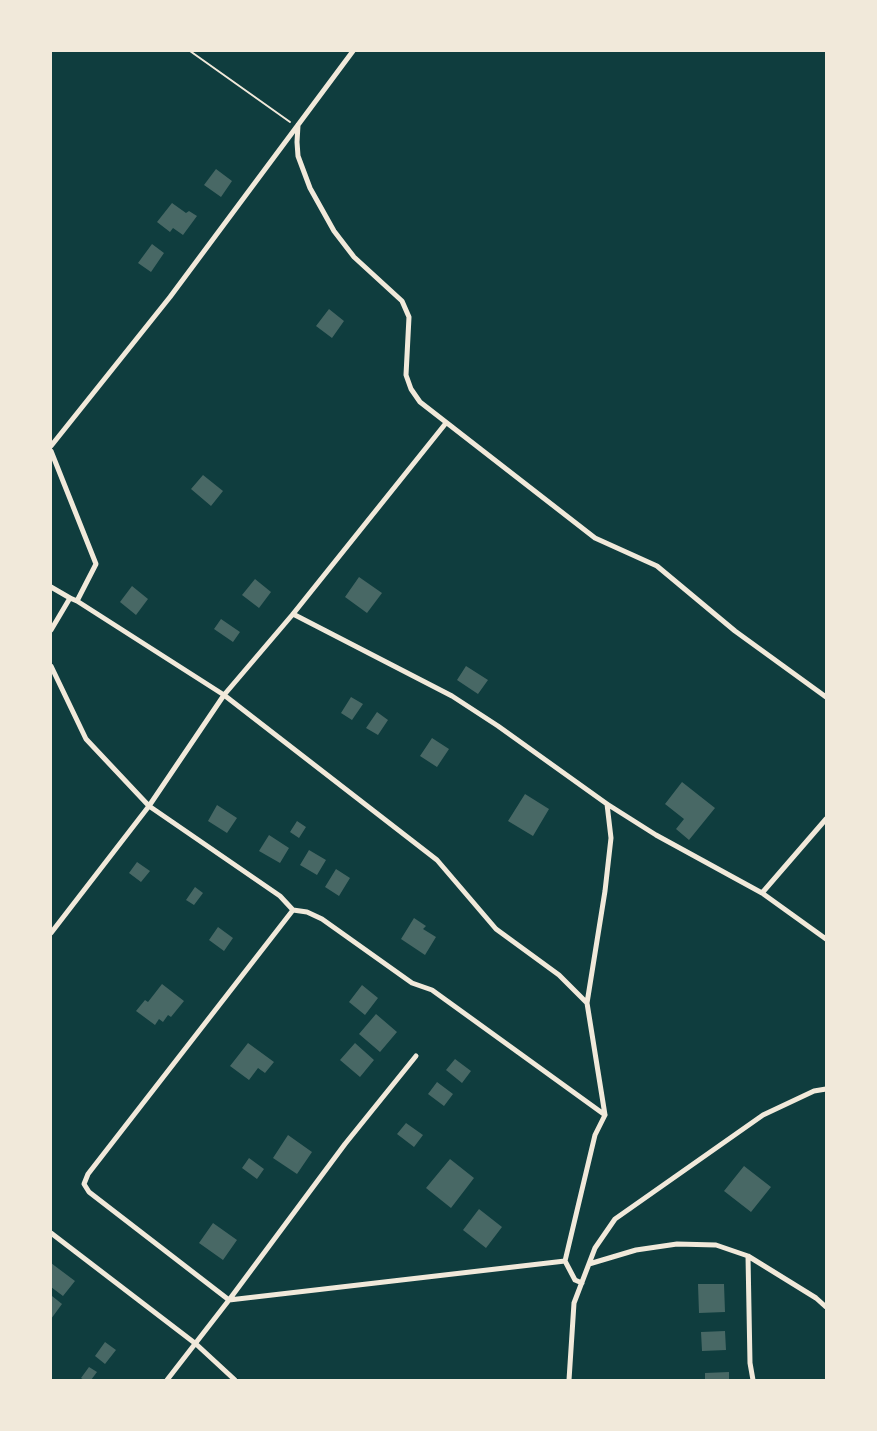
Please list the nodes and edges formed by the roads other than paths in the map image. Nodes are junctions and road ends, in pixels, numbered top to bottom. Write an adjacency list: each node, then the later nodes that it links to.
1 (353, 51): 2 (street)
2 (298, 126): 3 (street); 4 (street)
3 (446, 423): 8 (street); 12 (street)
4 (51, 449): 7 (street)
5 (51, 587): 6 (street)
6 (70, 598): 7 (street); 9 (street)
7 (76, 601): 11 (street)
8 (293, 614): 11 (street); 13 (street)
9 (51, 630)
10 (51, 666): 14 (street)
11 (224, 695): 14 (street); 20 (street)
12 (826, 697)
13 (607, 804): 16 (street); 20 (street)
14 (149, 806): 17 (street); 18 (street)
15 (826, 819): 16 (street)
16 (762, 893): 19 (street)
17 (293, 910): 23 (street); 29 (street)
18 (51, 933)
19 (826, 939)
20 (587, 1003): 23 (street)
21 (416, 1056): 29 (street)
22 (826, 1089): 27 (street)
23 (605, 1115): 26 (street)
24 (51, 1233): 31 (street)
25 (748, 1256): 27 (street); 30 (street); 35 (street)
26 (565, 1261): 28 (street); 29 (street)
27 (589, 1264): 28 (street)
28 (582, 1283): 34 (street)
29 (229, 1300): 31 (street)
30 (826, 1307)
31 (196, 1344): 32 (street); 33 (street)
32 (166, 1380)
33 (235, 1380)
34 (569, 1380)
35 (753, 1380)

